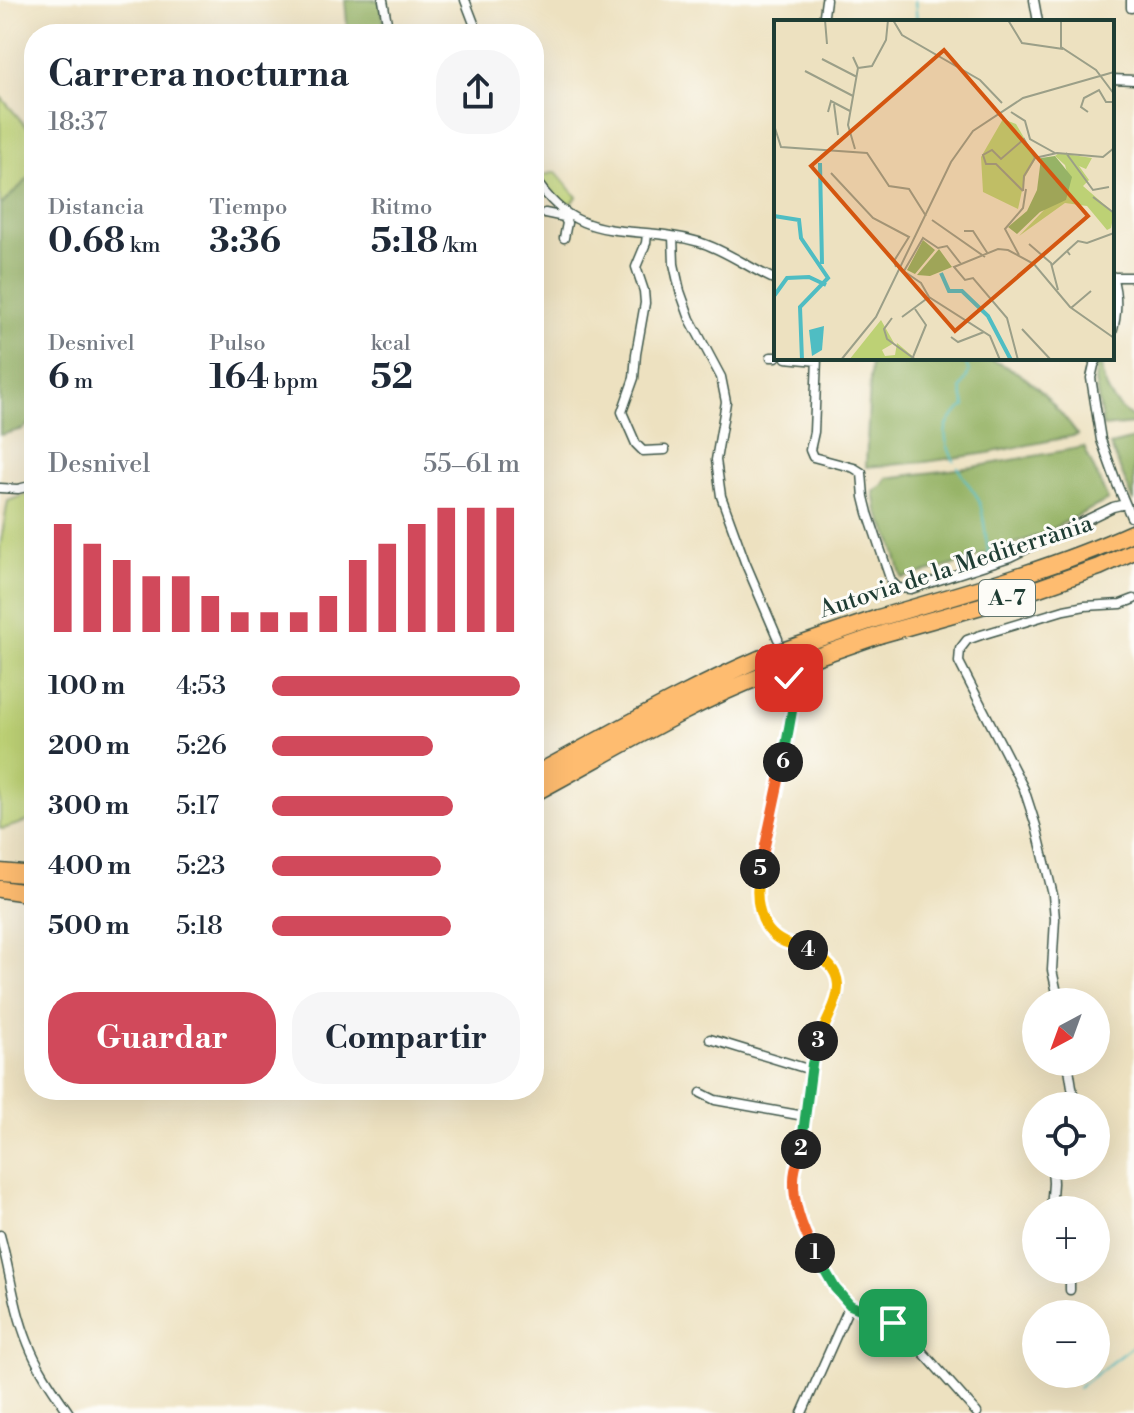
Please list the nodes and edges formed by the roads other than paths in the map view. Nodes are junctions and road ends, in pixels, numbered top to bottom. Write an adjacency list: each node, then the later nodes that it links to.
1 (383, 0): 7 (street)
2 (465, 0): 8 (street)
3 (826, 0): 5 (street)
4 (1034, 0): 6 (street)
5 (823, 20)
6 (1038, 20)
7 (387, 24)
8 (474, 24)
9 (1114, 79): 10 (street)
10 (1134, 80)
11 (544, 191): 14 (street)
12 (545, 213): 13 (street)
13 (564, 217): 14 (street); 17 (street)
14 (575, 219): 15 (street)
15 (647, 234): 16 (street); 25 (street)
16 (673, 237): 20 (street); 33 (street)
17 (564, 238)
18 (1114, 276): 19 (street)
19 (1134, 277)
20 (774, 279)
21 (1114, 286): 22 (street)
22 (1114, 326)
23 (817, 360): 28 (street)
24 (1097, 360): 28 (street)
25 (665, 450)
26 (0, 488): 27 (street)
27 (24, 488)
28 (1125, 504): 29 (street)
29 (1129, 529): 32 (highway, Autovia de la Mediterrània / A-7)
30 (1132, 552): 32 (highway, Autovia de la Mediterrània / A-7)
31 (1134, 599): 42 (street)
32 (880, 626): 34 (highway, Autovia de la Mediterrània / A-7, bridge)
33 (778, 639)
34 (763, 667): 36 (highway, Autovia de la Mediterrània / A-7); 37 (highway, Autovia de la Mediterrània / A-7)
35 (789, 678): 44 (street)
36 (544, 770)
37 (544, 788)
38 (0, 872): 39 (highway)
39 (24, 874)
40 (0, 889): 41 (highway)
41 (24, 893)
42 (1056, 988)
43 (710, 1039): 44 (street)
44 (811, 1070): 46 (street)
45 (701, 1093): 46 (street)
46 (804, 1116): 50 (street)
47 (0, 1235): 51 (street)
48 (1070, 1284): 49 (street)
49 (1070, 1290)
50 (850, 1305): 52 (street); 53 (street)
51 (69, 1413)
52 (802, 1413)
53 (977, 1413)

